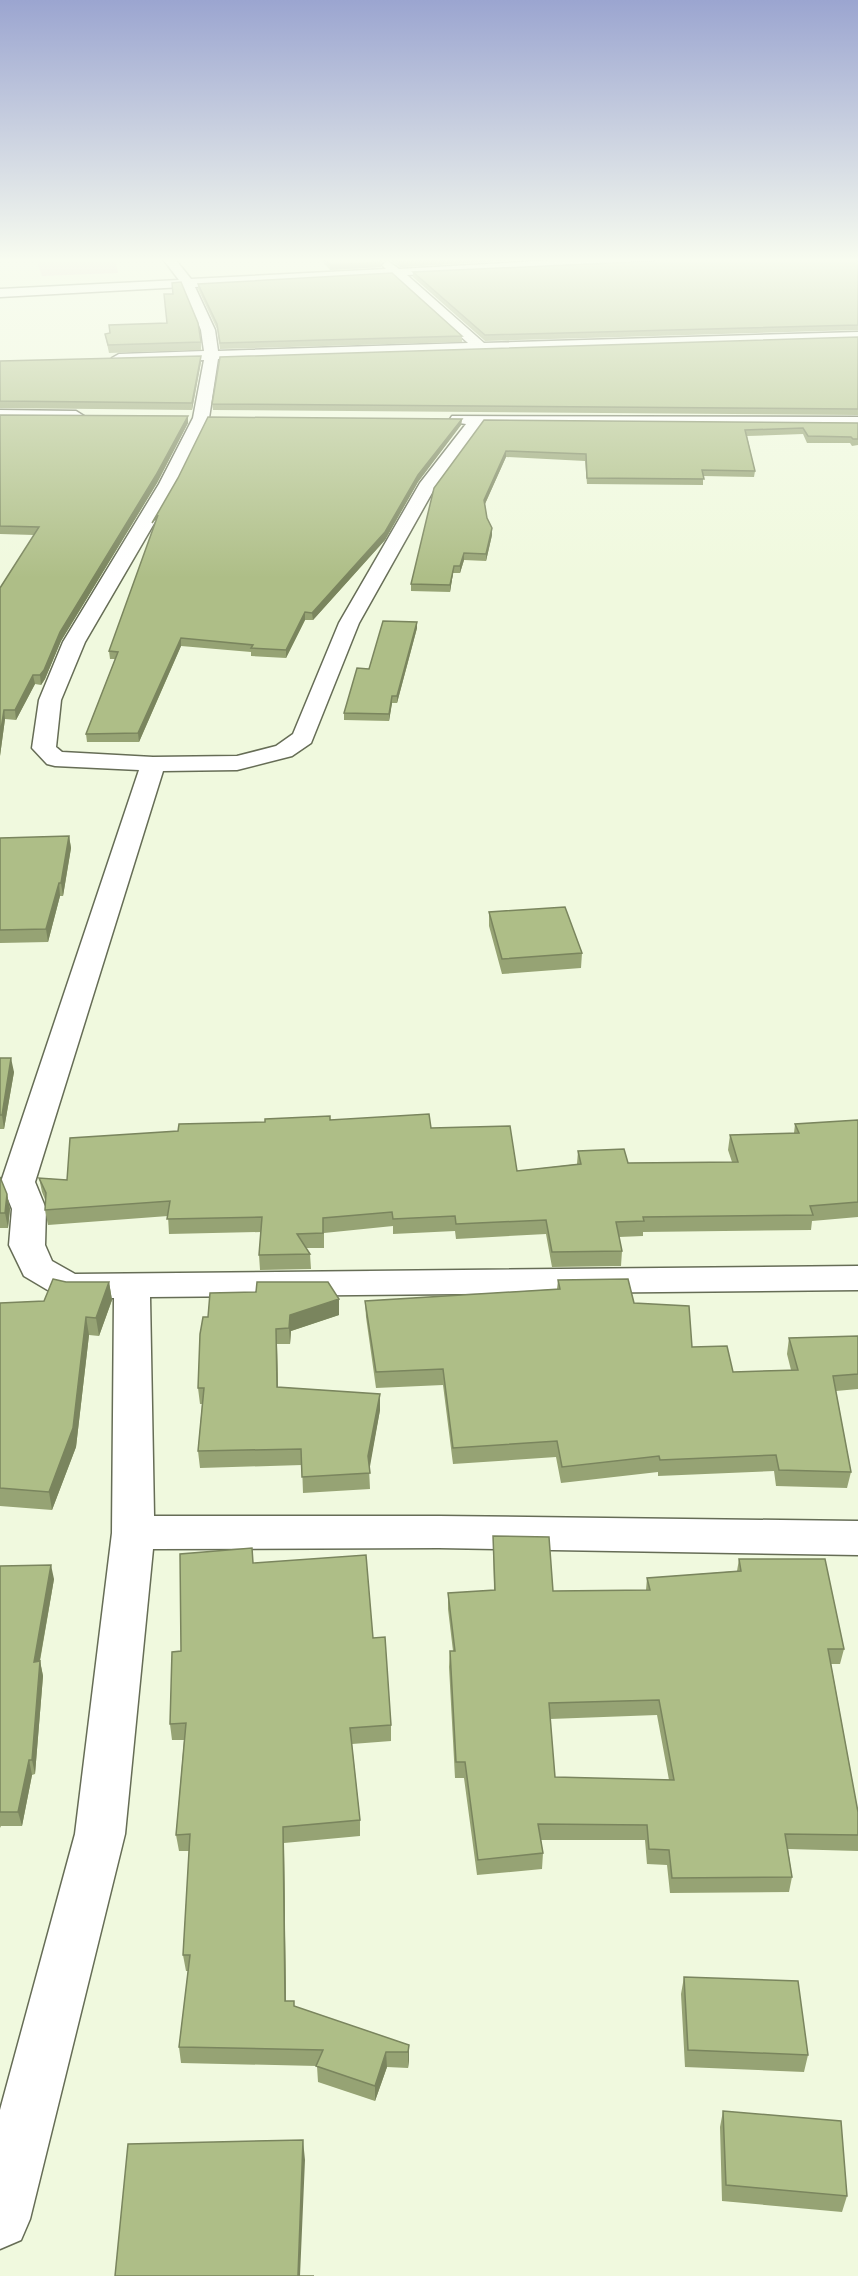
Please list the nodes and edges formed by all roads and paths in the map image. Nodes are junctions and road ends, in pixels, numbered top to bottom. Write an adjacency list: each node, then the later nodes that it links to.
1 (211, 365): 5 (street)
2 (97, 416): 3 (street)
3 (2, 417)
4 (178, 417): 5 (street)
5 (207, 418): 9 (street)
6 (443, 419): 7 (street)
7 (478, 419): 8 (street); 9 (street)
8 (858, 422)
9 (153, 764): 10 (street)
10 (9, 1182): 12 (street)
11 (858, 1278): 12 (street)
12 (132, 1286): 13 (street)
13 (133, 1533): 14 (street); 15 (street)
14 (858, 1538)
15 (0, 2219)

